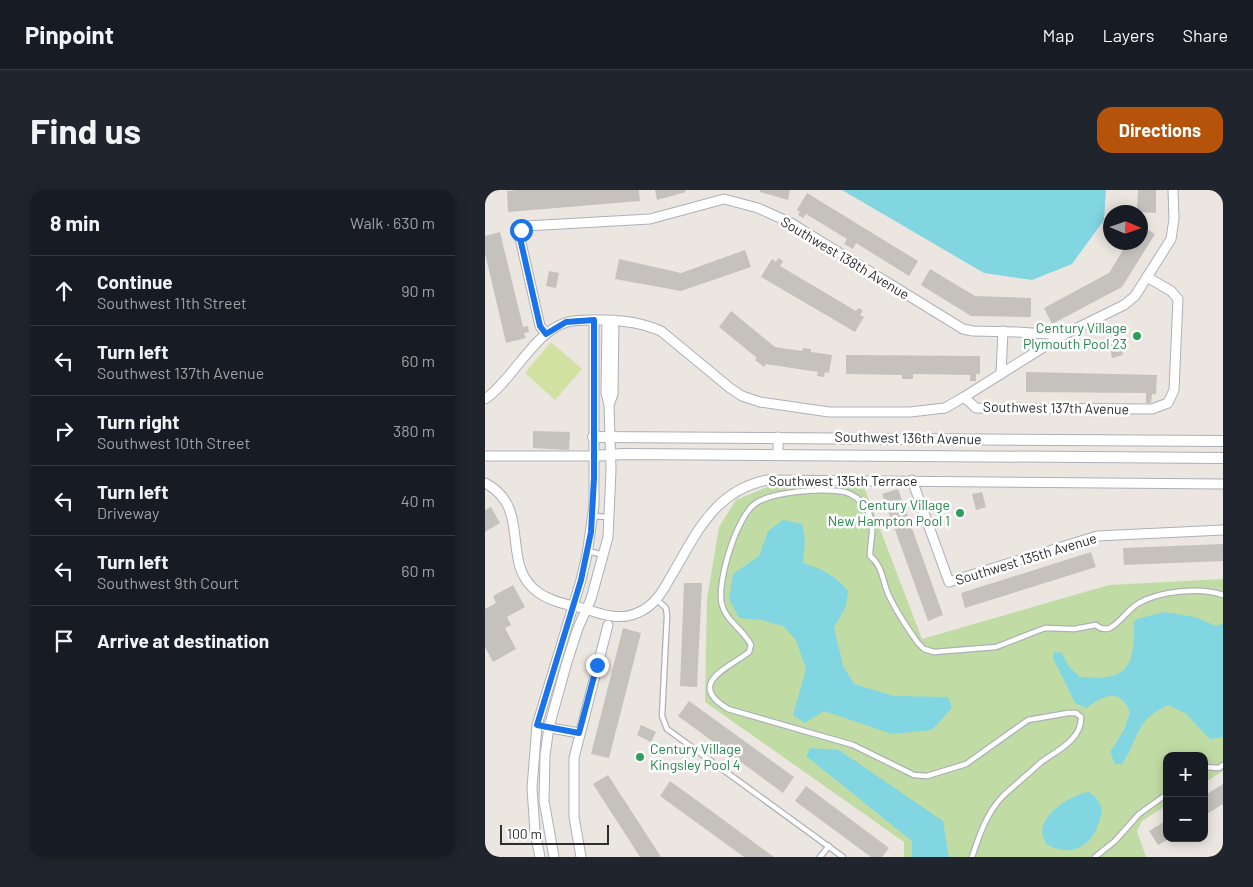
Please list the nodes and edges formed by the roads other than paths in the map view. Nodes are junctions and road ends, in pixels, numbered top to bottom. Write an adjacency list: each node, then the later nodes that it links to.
1 (1173, 190): 2 (street)
2 (1147, 277): 7 (street); 11 (street, Southwest 137th Avenue)
3 (594, 320): 4 (street, Southwest 137th Avenue); 6 (street, Southwest 137th Avenue); 9 (street)
4 (610, 320): 8 (street); 11 (street, Southwest 137th Avenue); 13 (street)
5 (1003, 331): 6 (street, Southwest 138th Avenue); 7 (street, Southwest 138th Avenue); 10 (street)
6 (546, 334): 12 (street, Southwest 137th Avenue)
7 (1063, 335): 10 (street)
8 (606, 372): 9 (lane); 13 (street)
9 (594, 373): 15 (street)
10 (1001, 374): 11 (street)
11 (964, 397)
12 (485, 399)
13 (609, 405): 14 (street)
14 (610, 436): 15 (street, Southwest 136th Avenue); 16 (street, Southwest 136th Avenue); 19 (street)
15 (593, 437): 22 (street)
16 (778, 437): 17 (street, Southwest 136th Avenue); 20 (street)
17 (1212, 441): 18 (street, Southwest 136th Avenue); 23 (lane)
18 (1223, 441)
19 (611, 454): 20 (street, Southwest 136th Avenue); 22 (street, Southwest 136th Avenue); 29 (street)
20 (777, 455): 23 (street, Southwest 136th Avenue)
21 (485, 456): 22 (street)
22 (593, 456): 28 (street)
23 (1212, 458): 24 (street, Southwest 136th Avenue)
24 (1223, 458)
25 (912, 480): 27 (street, Southwest 135th Terrace); 30 (street, Southwest 135th Avenue); 34 (street, Southwest 135th Terrace)
26 (485, 483): 35 (street, Southwest 135th Terrace)
27 (1223, 484)
28 (592, 516): 29 (lane); 31 (street)
29 (609, 517): 32 (street)
30 (1223, 530)
31 (588, 550): 32 (lane); 35 (street)
32 (604, 555): 36 (street)
33 (1223, 595): 50 (lane)
34 (656, 599): 36 (street, Southwest 135th Terrace); 44 (lane)
35 (572, 606): 36 (street, Southwest 135th Terrace); 38 (street)
36 (586, 610): 39 (street)
37 (608, 625): 40 (street)
38 (537, 725): 39 (street); 45 (street)
39 (549, 727): 40 (street); 46 (street)
40 (579, 733): 47 (street)
41 (1223, 766): 42 (lane)
42 (1208, 767)
43 (1163, 797): 51 (lane)
44 (829, 846): 48 (lane); 49 (lane)
45 (541, 857)
46 (554, 857)
47 (581, 857)
48 (821, 857)
49 (843, 857)
50 (971, 857)
51 (1095, 857)

